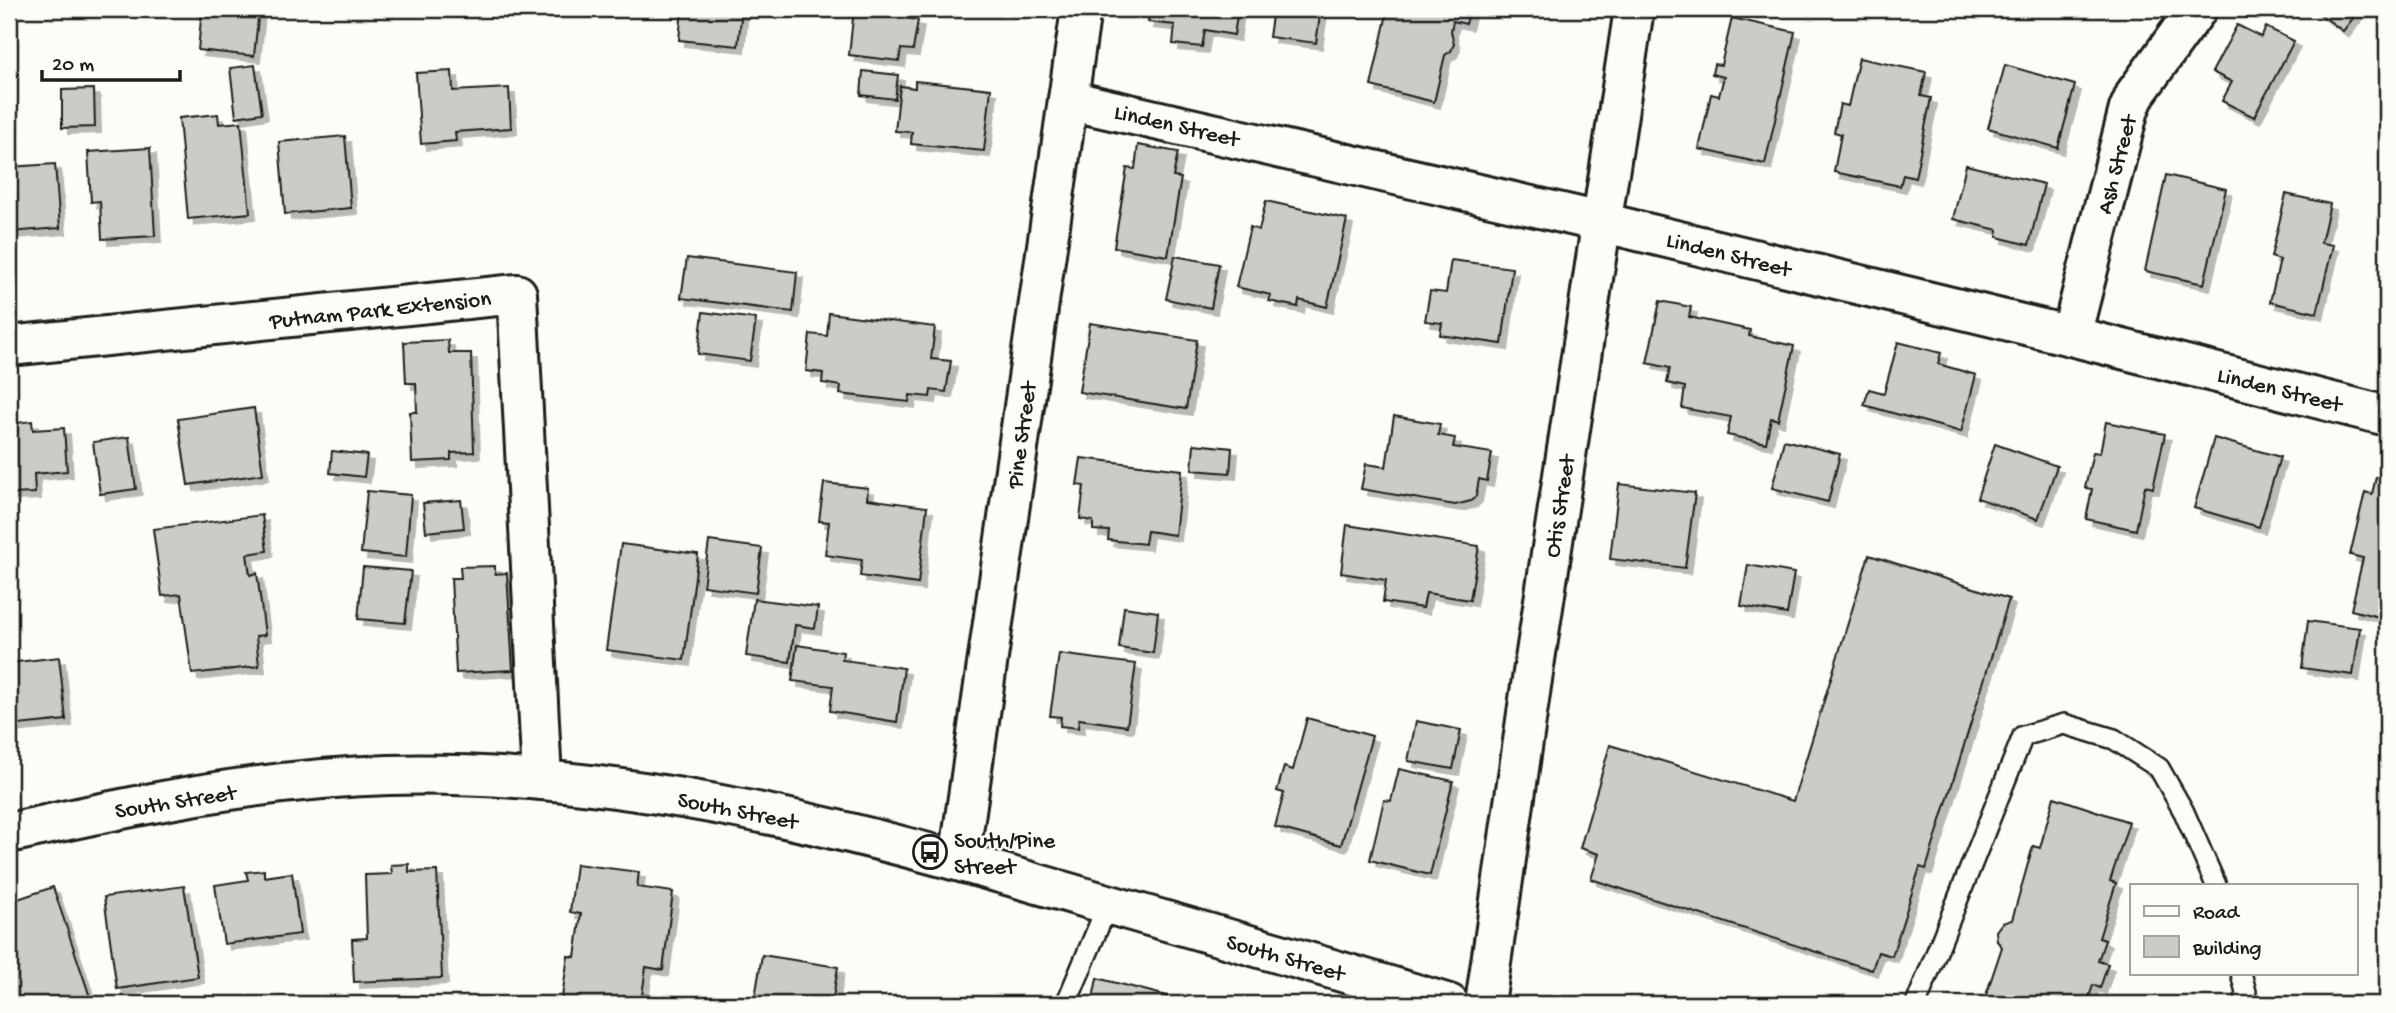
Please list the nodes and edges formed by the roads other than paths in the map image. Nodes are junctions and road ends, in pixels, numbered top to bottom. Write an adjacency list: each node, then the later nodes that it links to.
1 (1081, 9): 4 (street, Pine Street)
2 (1634, 9): 5 (street, Otis Street)
3 (2197, 9): 6 (street, Ash Street)
4 (1069, 100): 5 (street, Linden Street); 11 (street, Pine Street)
5 (1601, 222): 6 (street, Linden Street); 18 (street, Otis Street)
6 (2071, 336): 8 (street, Linden Street)
7 (9, 346): 9 (street, Putnam Park Extension)
8 (2387, 416)
9 (542, 780): 10 (street, South Street); 11 (street, South Street)
10 (9, 833)
11 (958, 860): 13 (street, South Street)
12 (2216, 884): 19 (lane)
13 (1108, 904): 15 (street, South Street); 16 (lane)
14 (2241, 974): 20 (lane)
15 (1373, 993): 17 (street, South Street)
16 (1066, 1004)
17 (1449, 1004)
18 (1485, 1004)
19 (1916, 1004)
20 (2245, 1004)

